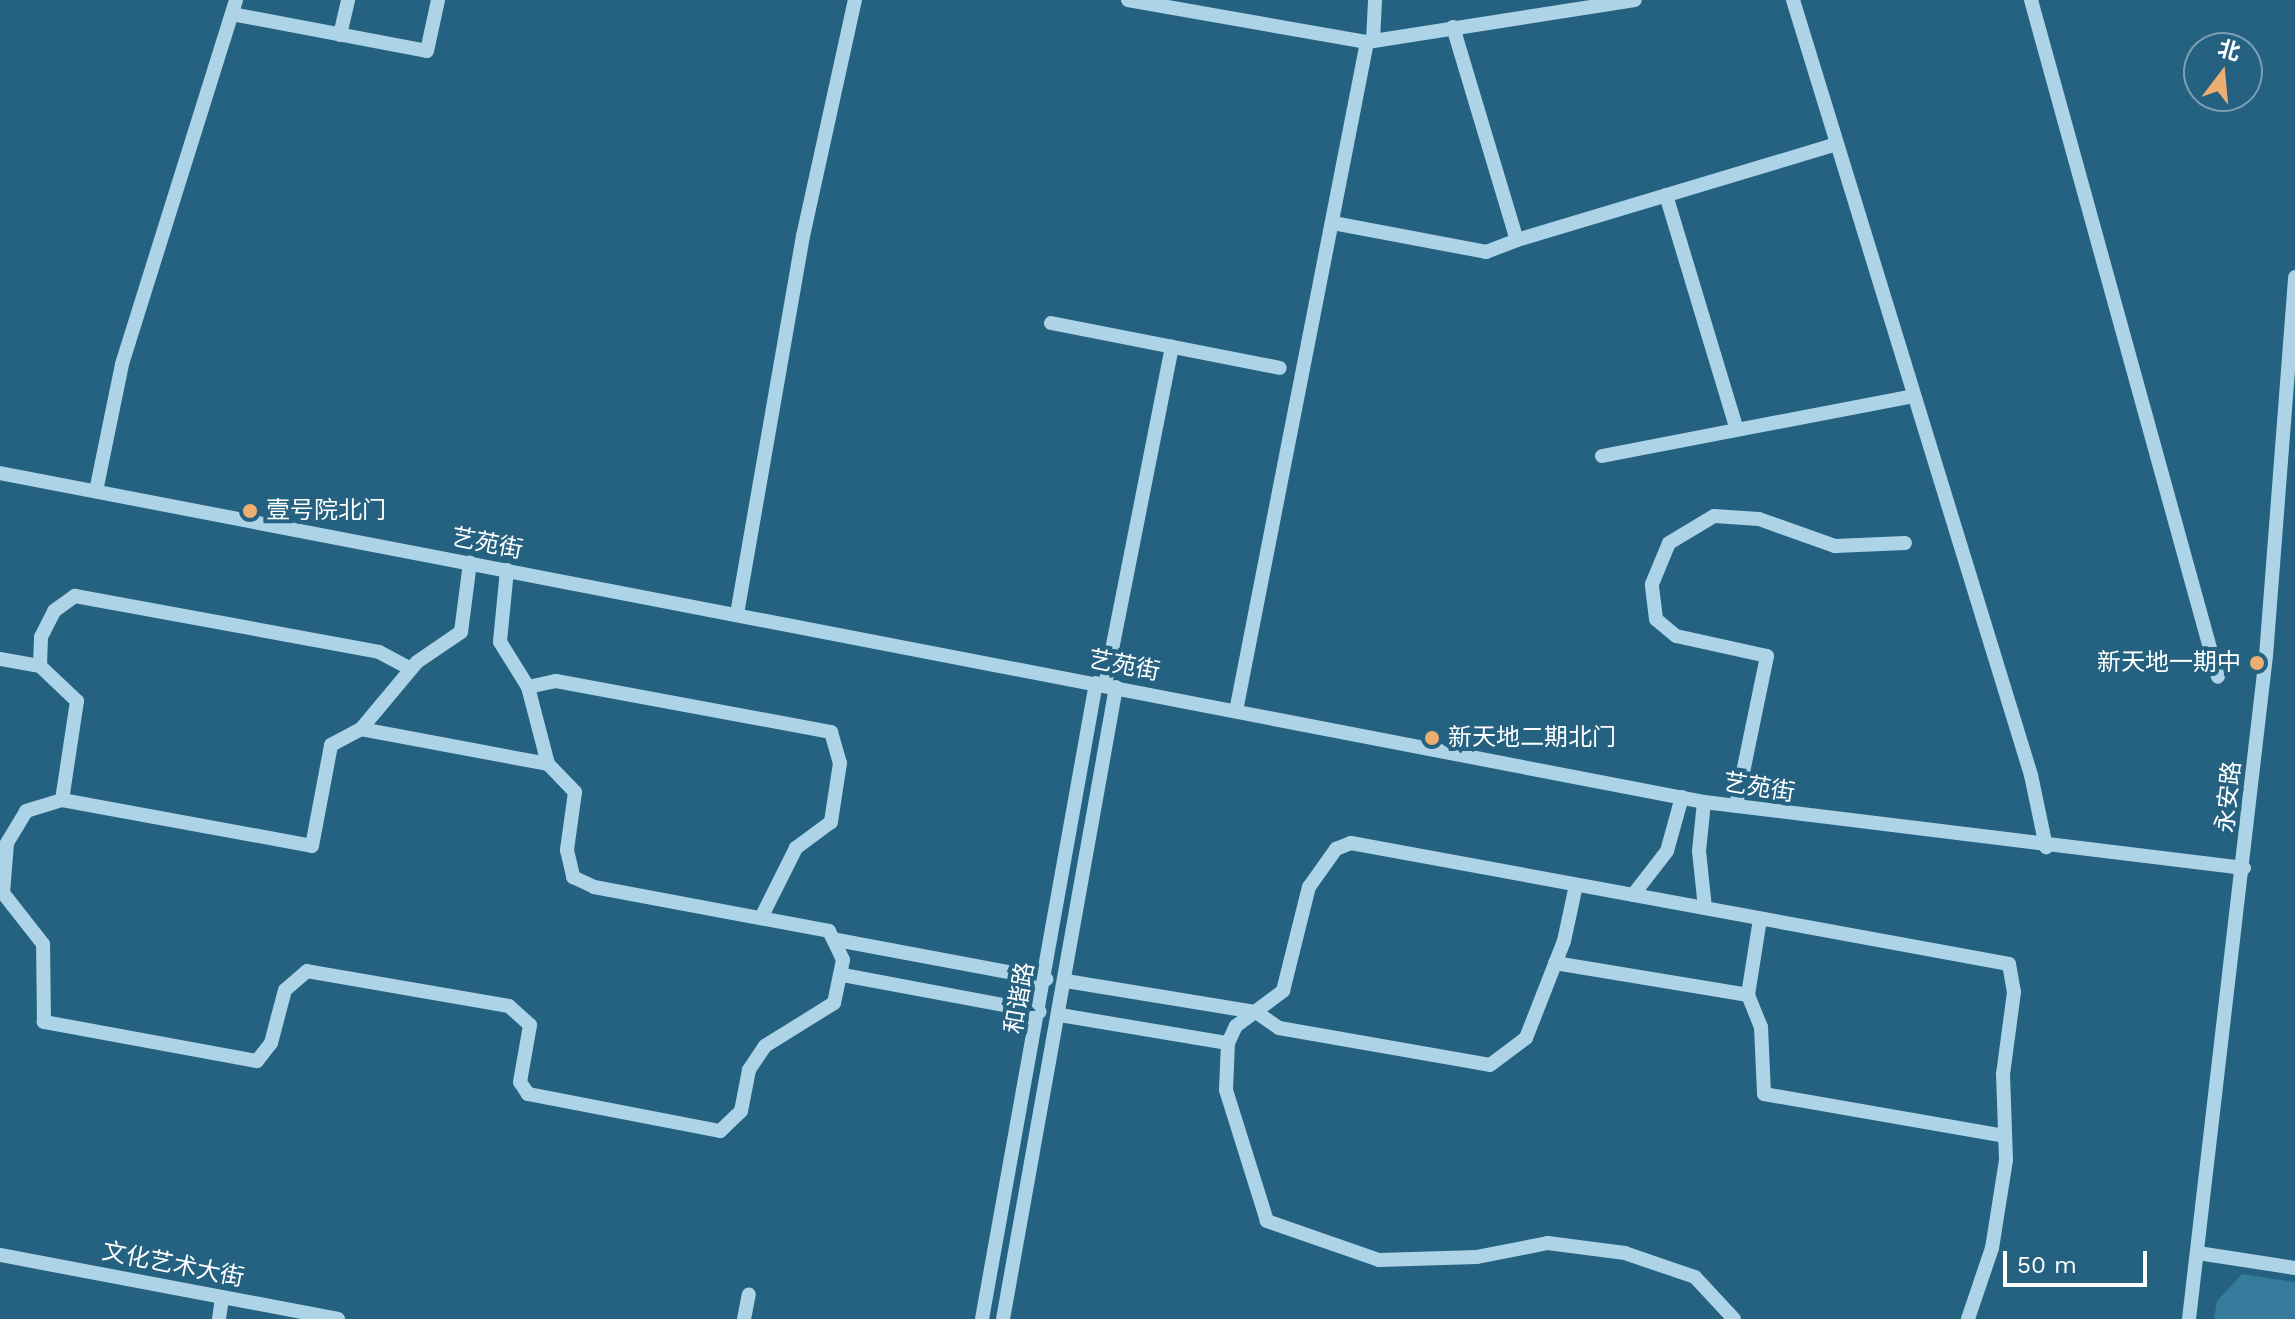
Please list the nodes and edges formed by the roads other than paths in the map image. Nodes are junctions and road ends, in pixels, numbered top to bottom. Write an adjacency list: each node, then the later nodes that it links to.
1 (348, 0): 13 (street)
2 (438, 0): 13 (street)
3 (855, 0): 32 (street)
4 (1128, 0): 9 (street)
5 (1375, 0): 14 (street)
6 (1635, 0): 10 (street)
7 (1793, 0): 15 (street)
8 (2031, 0): 36 (street)
9 (1156, 2): 14 (street)
10 (1592, 3): 12 (street)
11 (234, 7): 13 (street); 28 (street)
12 (1453, 27): 14 (street); 18 (street)
13 (340, 35)
14 (1370, 42): 17 (street)
15 (1836, 144): 16 (street); 23 (street)
16 (1666, 195): 18 (street); 24 (street)
17 (1333, 223): 18 (street); 39 (street)
18 (1517, 240)
19 (2295, 277): 26 (street, 永安路)
20 (1051, 323): 21 (street)
21 (1172, 347): 22 (street); 37 (street)
22 (1280, 368)
23 (1913, 396): 24 (street); 46 (street)
24 (1737, 430): 25 (street)
25 (1602, 456)
26 (2288, 468): 47 (street, 永安路)
27 (0, 473): 28 (street, 艺苑街)
28 (96, 491): 30 (street, 艺苑街)
29 (1905, 543): 45 (street)
30 (470, 563): 31 (street, 艺苑街); 35 (street)
31 (507, 570): 32 (street, 艺苑街); 38 (street)
32 (737, 614): 37 (street, 艺苑街)
33 (0, 659): 34 (street)
34 (40, 666): 35 (street); 43 (street)
35 (411, 669): 40 (street)
36 (2218, 677)
37 (1106, 685): 39 (street, 艺苑街); 56 (street, 和谐路); 57 (street, 和谐路)
38 (528, 687): 41 (street); 51 (street)
39 (1236, 711): 42 (street, 艺苑街)
40 (361, 729): 41 (street); 43 (street)
41 (548, 764): 51 (street)
42 (1682, 797): 44 (street, 艺苑街); 49 (street)
43 (62, 800): 55 (street)
44 (1704, 802): 45 (street, 艺苑街); 50 (street)
45 (1736, 806): 46 (street, 艺苑街)
46 (2046, 847): 47 (street, 艺苑街)
47 (2244, 868): 64 (street, 永安路)
48 (1576, 885): 49 (street); 54 (street); 60 (street)
49 (1633, 895): 50 (street)
50 (1705, 908): 52 (street)
51 (761, 918): 53 (street)
52 (1760, 919): 58 (street); 63 (street)
53 (837, 940): 55 (street); 56 (street)
54 (1555, 963): 58 (street); 60 (street)
55 (843, 975): 59 (street)
56 (1046, 979): 59 (street, 和谐路)
57 (1066, 981): 60 (street); 61 (street, 和谐路)
58 (1748, 995): 63 (street)
59 (1040, 1012): 72 (street, 和谐路)
60 (1256, 1012): 62 (street)
61 (1060, 1015): 62 (street); 73 (street, 和谐路)
62 (1228, 1043): 74 (street)
63 (2004, 1136): 75 (street)
64 (2198, 1253): 66 (street); 76 (street, 永安路)
65 (0, 1255): 68 (street, 文化艺术大街)
66 (2295, 1268)
67 (749, 1294): 71 (street)
68 (222, 1297): 69 (street); 70 (street, 文化艺术大街)
69 (219, 1319)
70 (338, 1319)
71 (744, 1319)
72 (982, 1319)
73 (1003, 1319)
74 (1734, 1319)
75 (1968, 1319)
76 (2189, 1319)

